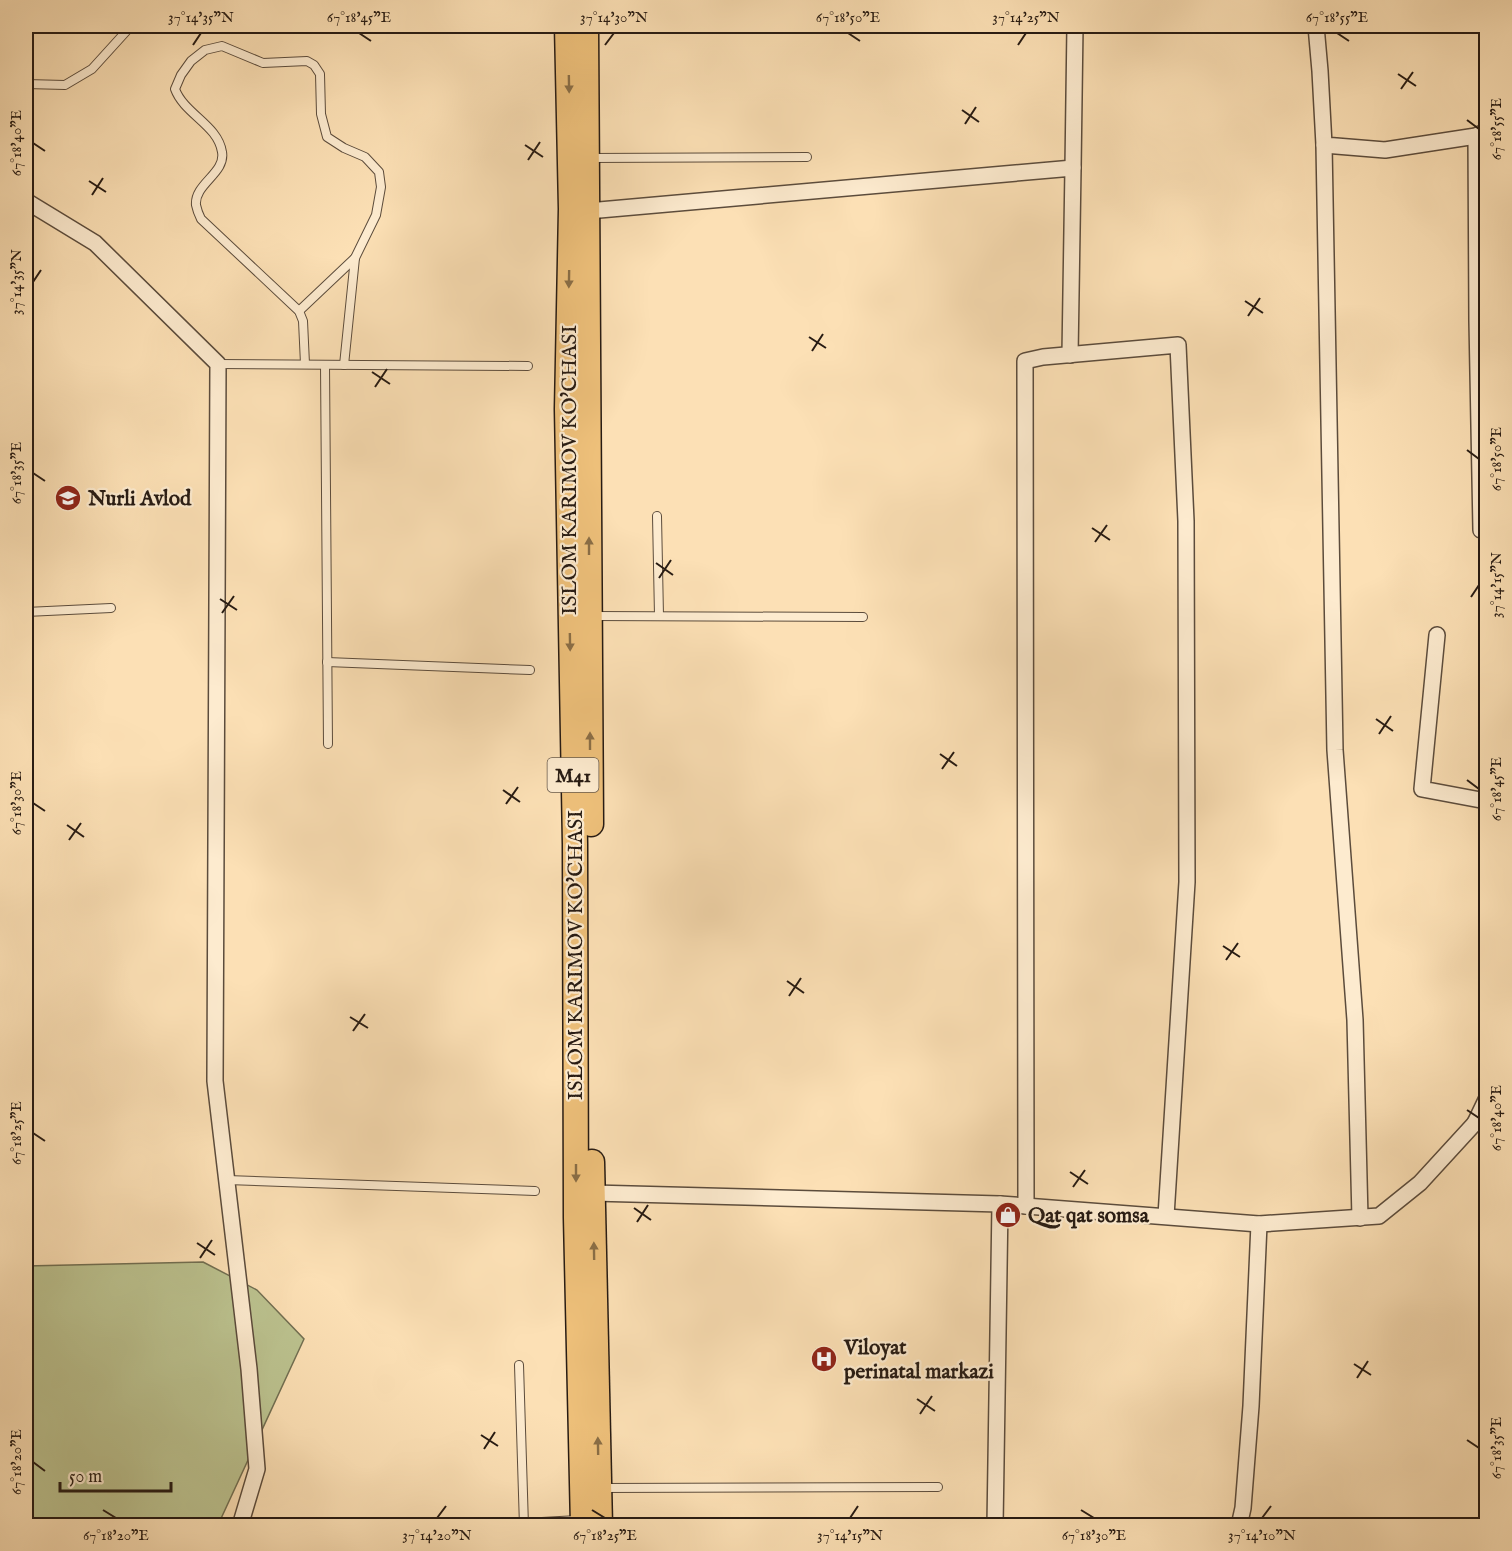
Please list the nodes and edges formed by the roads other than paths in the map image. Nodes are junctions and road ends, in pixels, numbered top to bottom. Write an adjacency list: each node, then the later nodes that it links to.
1 (130, 26): 6 (lane)
2 (567, 26): 48 (main road, ISLOM KARIMOV KO'CHASI / M41, one-way to 48)
3 (586, 26): 10 (main road, ISLOM KARIMOV KO'CHASI / M41)
4 (1076, 26): 11 (street)
5 (1316, 26): 8 (street)
6 (26, 84)
7 (1481, 133): 8 (street); 23 (street)
8 (1324, 145): 42 (street)
9 (807, 157): 10 (lane)
10 (588, 158): 13 (main road, ISLOM KARIMOV KO'CHASI / M41)
11 (1073, 168): 13 (street); 16 (street)
12 (26, 201): 17 (street)
13 (588, 211): 26 (main road, ISLOM KARIMOV KO'CHASI / M41, one-way to 13)
14 (355, 258): 15 (lane); 15 (lane); 20 (lane)
15 (299, 311): 18 (lane)
16 (1070, 355): 40 (street); 41 (street)
17 (218, 364): 18 (lane); 36 (street)
18 (304, 364): 19 (lane)
19 (325, 365): 20 (lane); 30 (lane)
20 (344, 365): 21 (lane)
21 (528, 366)
22 (657, 516): 27 (lane)
23 (1486, 531)
24 (111, 608): 25 (lane)
25 (26, 612)
26 (590, 616): 27 (lane); 38 (main road, ISLOM KARIMOV KO'CHASI / M41, one-way to 26)
27 (659, 616): 28 (lane)
28 (863, 617)
29 (1437, 635): 33 (street)
30 (327, 662): 31 (lane); 32 (lane)
31 (530, 670)
32 (328, 744)
33 (1486, 801)
34 (1486, 1100): 35 (street)
35 (1481, 1121): 42 (street)
36 (227, 1180): 37 (lane); 49 (street)
37 (535, 1191)
38 (593, 1193): 39 (street); 45 (main road, ISLOM KARIMOV KO'CHASI / M41, one-way to 38)
39 (1000, 1204): 40 (street); 50 (street)
40 (1026, 1206): 41 (street)
41 (1166, 1216): 43 (street)
42 (1360, 1218): 43 (street)
43 (1259, 1224): 51 (street)
44 (519, 1365): 47 (lane)
45 (599, 1488): 46 (lane); 48 (main road, ISLOM KARIMOV KO'CHASI / M41)
46 (938, 1488)
47 (524, 1524): 48 (lane)
48 (589, 1524)
49 (240, 1526)
50 (995, 1526)
51 (1239, 1526)

